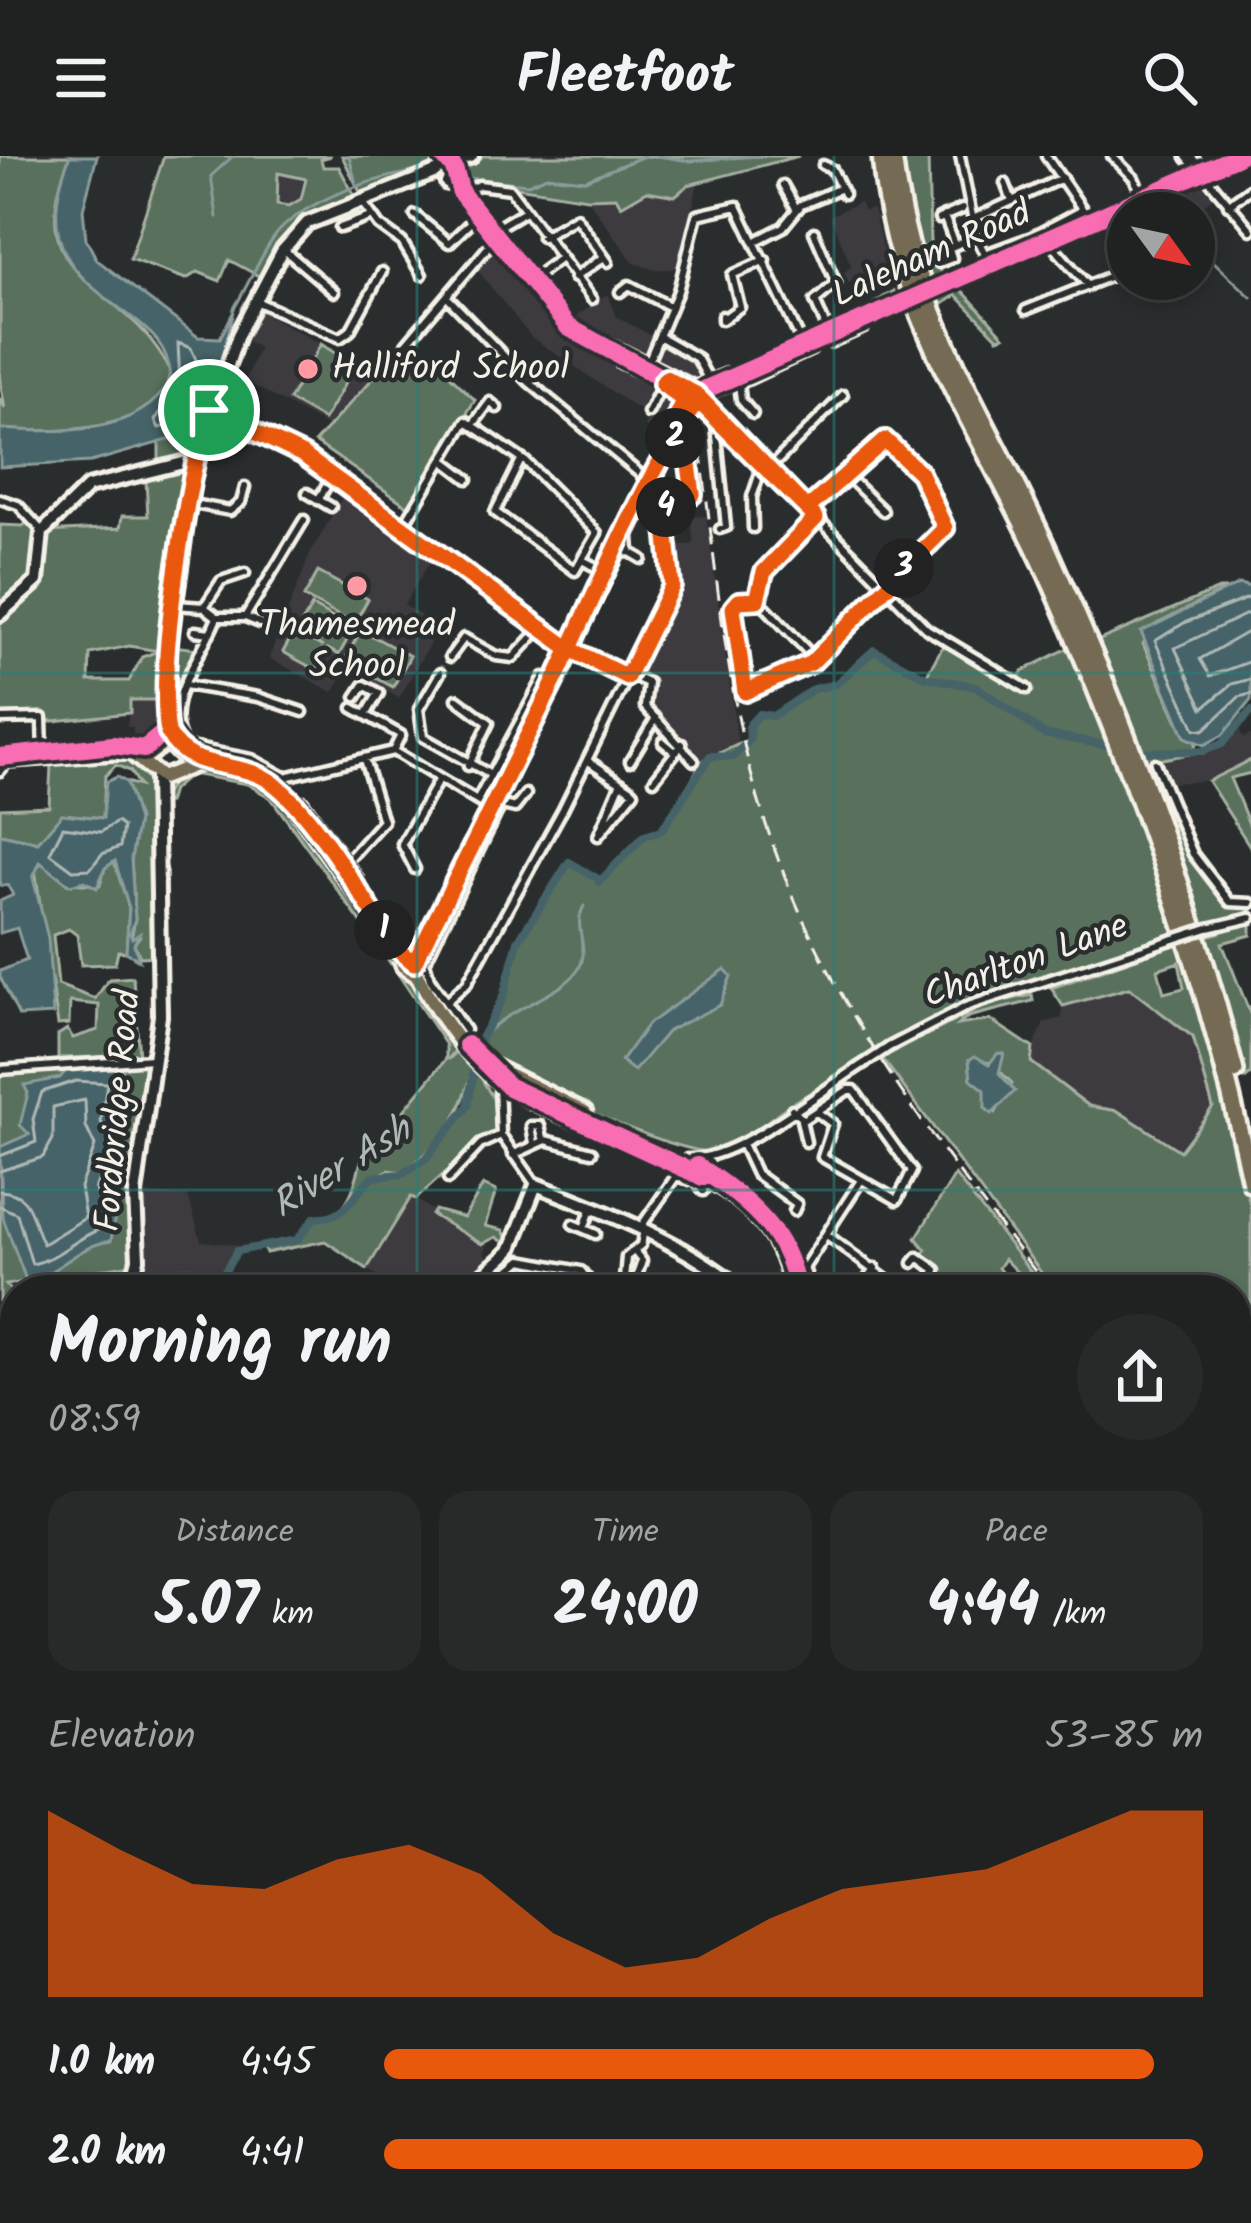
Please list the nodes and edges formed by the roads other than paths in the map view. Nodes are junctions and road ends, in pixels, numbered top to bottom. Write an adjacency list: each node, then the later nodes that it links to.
1 (881, 156): 190 (highway)
2 (893, 156): 179 (highway)
3 (960, 156): 31 (street)
4 (1046, 156): 14 (street)
5 (1112, 156): 19 (street)
6 (1188, 156): 13 (main road)
7 (1238, 156): 13 (main road, Laleham Road)
8 (469, 158): 11 (main road)
9 (823, 165): 12 (street)
10 (842, 165): 12 (street)
11 (446, 169): 18 (main road); 21 (main road)
12 (832, 169): 25 (street)
13 (1203, 173): 20 (main road, Laleham Road); 23 (street)
14 (1062, 178): 22 (street); 40 (street)
15 (1005, 183): 22 (street)
16 (784, 184): 25 (street)
17 (1250, 189): 23 (street)
18 (461, 192): 26 (street); 29 (main road)
19 (1140, 192)
20 (1159, 192)
21 (361, 199): 30 (street); 42 (main road)
22 (1012, 201): 31 (street)
23 (1228, 205): 34 (street)
24 (962, 209): 41 (street)
25 (797, 210): 39 (street)
26 (525, 211): 32 (street); 36 (street)
27 (1107, 213): 40 (main road, Laleham Road)
28 (415, 215): 29 (street)
29 (478, 215): 38 (main road)
30 (370, 216): 33 (street); 47 (street)
31 (973, 219): 37 (street)
32 (503, 224)
33 (340, 229)
34 (1251, 230)
35 (814, 232): 63 (street)
36 (542, 236): 44 (street); 48 (street)
37 (976, 236): 40 (street); 41 (street)
38 (495, 239): 50 (main road); 54 (street)
39 (758, 240): 43 (street); 57 (street)
40 (1040, 240): 51 (street); 63 (main road, Laleham Road, bridge)
41 (955, 245): 45 (street)
42 (284, 249): 52 (street); 56 (main road)
43 (767, 259): 59 (street); 65 (street)
44 (558, 260): 48 (street); 50 (street)
45 (939, 263)
46 (382, 272): 56 (street)
47 (422, 274)
48 (574, 278): 55 (street)
49 (1107, 278): 51 (street)
50 (528, 282): 60 (main road)
51 (1088, 286): 58 (street)
52 (334, 292)
53 (620, 292): 57 (street)
54 (447, 297): 64 (street); 86 (street)
55 (592, 299)
56 (257, 302): 73 (main road)
57 (671, 307): 62 (street)
58 (1026, 310)
59 (722, 316)
60 (572, 326): 67 (street); 67 (main road)
61 (864, 328): 66 (street)
62 (659, 336): 67 (street); 69 (street)
63 (830, 336): 65 (main road, Laleham Road)
64 (406, 344)
65 (804, 347): 66 (main road, Laleham Road)
66 (765, 369): 68 (main road, Laleham Road)
67 (654, 374): 69 (street); 71 (main road); 74 (street); 78 (street)
68 (734, 378): 69 (main road, Laleham Road); 76 (street)
69 (715, 383): 71 (main road, Laleham Road)
70 (843, 395): 82 (street)
71 (697, 398): 75 (street); 78 (main road)
72 (497, 408): 77 (street)
73 (209, 410): 79 (main road); 84 (main road)
74 (648, 412)
75 (714, 414): 82 (street); 99 (street)
76 (753, 414)
77 (469, 424): 80 (street); 81 (street)
78 (680, 428): 86 (main road); 93 (street)
79 (195, 460): 91 (main road); 101 (main road)
80 (443, 460): 85 (street); 100 (street)
81 (521, 460): 104 (street); 104 (street)
82 (765, 467): 95 (street); 98 (street)
83 (845, 474): 94 (street); 95 (street); 107 (street)
84 (332, 477): 90 (street); 100 (main road)
85 (469, 479)
86 (652, 484): 96 (main road)
87 (245, 487): 91 (street)
88 (307, 493): 90 (street)
89 (0, 499): 101 (street)
90 (318, 500): 92 (street)
91 (188, 503): 109 (main road)
92 (331, 507)
93 (664, 508): 96 (street); 124 (street)
94 (883, 511)
95 (811, 513): 107 (street); 108 (street)
96 (636, 516): 102 (main road)
97 (304, 520): 113 (street)
98 (753, 528)
99 (720, 529)
100 (401, 530): 116 (main road)
101 (42, 531): 111 (main road)
102 (624, 553): 103 (street); 106 (main road)
103 (642, 559)
104 (583, 560): 106 (street)
105 (245, 573): 110 (street)
106 (607, 573): 120 (main road)
107 (884, 587): 122 (street); 126 (street)
108 (757, 600): 122 (street); 122 (street)
109 (175, 605): 110 (street); 143 (main road)
110 (204, 607): 112 (street)
111 (0, 614)
112 (218, 617): 113 (street); 118 (street)
113 (245, 617): 114 (street)
114 (260, 622)
115 (460, 628): 119 (street)
116 (541, 628): 119 (street); 120 (main road)
117 (195, 631): 118 (street)
118 (210, 633): 125 (street)
119 (464, 638): 121 (street)
120 (570, 649): 124 (street); 130 (main road)
121 (450, 657)
122 (815, 659)
123 (440, 673): 135 (street)
124 (627, 677): 133 (street); 146 (street)
125 (185, 685): 131 (street); 143 (street)
126 (1027, 689)
127 (356, 697): 132 (street)
128 (457, 699): 153 (street)
129 (353, 708): 132 (street)
130 (533, 711): 155 (street); 163 (main road)
131 (303, 712)
132 (367, 715): 136 (street)
133 (656, 718): 138 (street); 139 (street)
134 (0, 719): 144 (street)
135 (419, 729): 136 (street); 153 (street)
136 (401, 735): 140 (street)
137 (663, 742): 142 (street)
138 (682, 744): 142 (street); 147 (street)
139 (638, 745): 141 (street); 148 (street)
140 (393, 751): 145 (street); 156 (street)
141 (646, 751)
142 (675, 752): 157 (street)
143 (164, 753): 144 (main road); 149 (main road); 150 (street); 154 (main road); 154 (main road); 159 (main road, Fordbridge Road)
144 (43, 759): 152 (main road)
145 (364, 759): 150 (street); 164 (street)
146 (586, 760): 158 (street); 170 (street)
147 (694, 760)
148 (630, 761)
149 (203, 762): 150 (main road); 154 (main road)
150 (241, 762): 166 (main road)
151 (1155, 763): 167 (street)
152 (3, 764)
153 (468, 766): 155 (street)
154 (175, 773): 159 (main road)
155 (491, 775): 162 (street)
156 (440, 779): 162 (street); 165 (street)
157 (654, 781)
158 (621, 782): 158 (street)
159 (158, 793): 173 (main road, Fordbridge Road)
160 (526, 794): 163 (street)
161 (302, 801): 164 (street)
162 (477, 801): 163 (street)
163 (494, 811): 169 (main road); 170 (street)
164 (347, 861): 166 (street)
165 (415, 869)
166 (353, 886): 169 (main road)
167 (1251, 903)
168 (1251, 918): 176 (street, Charlton Lane, bridge)
169 (410, 961): 171 (main road)
170 (446, 1002): 171 (street)
171 (451, 1016): 172 (street); 175 (main road)
172 (466, 1030)
173 (158, 1059): 174 (street); 205 (main road, Fordbridge Road)
174 (0, 1070)
175 (509, 1083): 180 (street); 187 (main road); 187 (main road)
176 (792, 1108): 178 (street); 184 (street, Charlton Lane)
177 (817, 1112): 178 (street); 189 (street); 189 (street)
178 (801, 1120): 182 (street)
179 (1251, 1134)
180 (501, 1135): 186 (street); 188 (street)
181 (544, 1141): 183 (street); 183 (street); 185 (street)
182 (806, 1142)
183 (534, 1143): 186 (street)
184 (742, 1144): 187 (street, Charlton Lane); 194 (street)
185 (592, 1151)
186 (513, 1155): 191 (street)
187 (700, 1166): 212 (main road)
188 (448, 1179)
189 (860, 1182): 199 (street)
190 (1251, 1183)
191 (536, 1185): 193 (main road); 206 (main road)
192 (703, 1191): 197 (street)
193 (593, 1203): 196 (street); 197 (main road)
194 (794, 1211)
195 (573, 1224): 196 (street)
196 (584, 1228): 198 (street)
197 (642, 1229): 200 (main road); 201 (street)
198 (596, 1234)
199 (827, 1234): 204 (street); 213 (street)
200 (658, 1238): 201 (street); 211 (main road)
201 (641, 1245): 202 (street)
202 (634, 1251): 209 (street); 210 (street)
203 (917, 1257): 216 (street)
204 (875, 1268): 214 (street); 215 (street)
205 (135, 1275)
206 (493, 1275)
207 (501, 1275): 208 (street)
208 (586, 1275)
209 (624, 1275)
210 (638, 1275)
211 (718, 1275)
212 (789, 1275)
213 (805, 1275)
214 (870, 1275)
215 (883, 1275)
216 (933, 1275)

